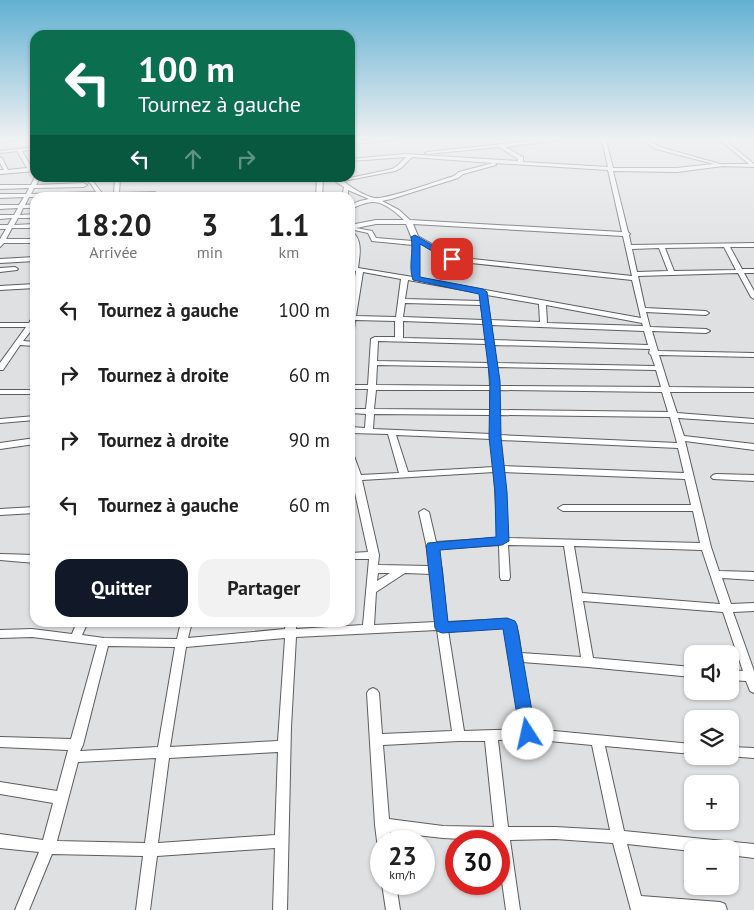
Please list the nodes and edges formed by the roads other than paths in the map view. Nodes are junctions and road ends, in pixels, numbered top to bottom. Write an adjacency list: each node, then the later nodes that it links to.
1 (34, 182): 6 (street)
2 (343, 182): 8 (street)
3 (434, 182): 14 (street)
4 (613, 182): 28 (street)
5 (84, 185): 6 (street); 9 (street)
6 (31, 186): 7 (street); 11 (street)
7 (0, 187)
8 (346, 187): 10 (street); 14 (street)
9 (80, 192)
10 (346, 192)
11 (27, 195): 12 (street); 13 (street); 16 (street)
12 (30, 195)
13 (0, 196)
14 (376, 200): 15 (street); 22 (street)
15 (355, 205)
16 (20, 206): 17 (street); 18 (street); 19 (street)
17 (30, 206)
18 (0, 207)
19 (14, 216): 20 (street); 21 (street); 23 (street)
20 (30, 216)
21 (0, 217)
22 (408, 222): 26 (street); 28 (street); 30 (street)
23 (10, 226): 24 (street); 25 (street); 32 (street)
24 (30, 226)
25 (0, 227)
26 (355, 230)
27 (355, 230): 30 (street)
28 (627, 234): 35 (street)
29 (355, 240): 39 (street)
30 (415, 240): 45 (street); 47 (street)
31 (30, 241): 32 (street)
32 (1, 242)
33 (726, 245): 34 (street); 36 (street); 43 (street)
34 (754, 245)
35 (629, 247): 36 (street); 45 (street)
36 (661, 247): 44 (street)
37 (30, 259): 38 (street)
38 (0, 261)
39 (355, 268): 46 (street)
40 (14, 269): 41 (street)
41 (0, 270)
42 (754, 271): 43 (street)
43 (741, 272): 44 (street); 51 (street)
44 (672, 273): 45 (street)
45 (635, 276): 55 (street)
46 (405, 277): 47 (street); 52 (street)
47 (416, 279): 50 (street)
48 (30, 286): 49 (street)
49 (0, 288)
50 (483, 292): 53 (street); 54 (street)
51 (754, 297)
52 (401, 301): 53 (street); 58 (street)
53 (484, 303): 61 (street)
54 (542, 303): 59 (street); 62 (street)
55 (643, 310): 56 (street); 59 (street)
56 (706, 313)
57 (355, 315): 58 (street)
58 (399, 319): 61 (street); 67 (street)
59 (645, 321): 65 (street)
60 (30, 322): 63 (street)
61 (488, 322): 62 (street); 68 (street)
62 (544, 324): 65 (street)
63 (0, 325)
64 (30, 327): 69 (street)
65 (648, 329): 66 (street); 71 (street)
66 (706, 332)
67 (399, 340): 68 (street); 73 (street)
68 (491, 342): 71 (street); 74 (street)
69 (18, 343): 70 (street); 75 (street)
70 (30, 344)
71 (653, 350): 72 (street); 76 (street)
72 (754, 355)
73 (374, 363): 74 (street); 78 (street)
74 (493, 364): 76 (street); 79 (street)
75 (0, 368)
76 (658, 368): 80 (street)
77 (355, 386): 78 (street)
78 (372, 386): 79 (street); 86 (street)
79 (494, 388): 80 (street); 87 (street)
80 (664, 390): 81 (street); 88 (street)
81 (752, 390): 84 (street)
82 (0, 392): 83 (street)
83 (30, 392)
84 (754, 400)
85 (355, 411): 86 (street)
86 (370, 412): 87 (street); 93 (street)
87 (495, 414): 88 (street); 95 (street)
88 (674, 415): 91 (street); 97 (street)
89 (30, 418): 90 (street)
90 (0, 421)
91 (754, 421)
92 (355, 430): 93 (street)
93 (369, 430): 94 (street)
94 (390, 431): 95 (street); 102 (street)
95 (495, 437): 97 (street); 100 (street)
96 (30, 442): 98 (street)
97 (681, 442): 99 (street); 103 (street)
98 (0, 446)
99 (754, 447)
100 (499, 469): 102 (street); 103 (street); 112 (street)
101 (355, 473): 102 (street)
102 (404, 474)
103 (689, 476): 108 (street)
104 (355, 477): 116 (street)
105 (716, 477): 106 (street)
106 (754, 478)
107 (563, 508): 108 (street)
108 (697, 508): 115 (street)
109 (30, 510): 110 (street)
110 (0, 512)
111 (424, 512): 114 (street)
112 (502, 541): 113 (street); 114 (street); 125 (street)
113 (568, 543): 115 (street); 127 (street)
114 (433, 546): 122 (street)
115 (706, 547): 123 (street)
116 (374, 555): 117 (street); 120 (street)
117 (355, 556)
118 (0, 557): 119 (street)
119 (30, 559)
120 (374, 569): 121 (street); 126 (street)
121 (405, 569): 122 (street); 126 (street)
122 (437, 570): 133 (street)
123 (715, 574): 124 (street); 129 (street)
124 (754, 576)
125 (505, 577)
126 (371, 590): 134 (street)
127 (578, 597): 129 (street); 140 (street)
128 (754, 607): 129 (street)
129 (726, 608): 143 (street)
130 (80, 627): 136 (street)
131 (186, 627): 138 (street)
132 (290, 628): 134 (street); 138 (street); 152 (street)
133 (442, 628): 134 (street); 139 (street); 148 (street)
134 (368, 630)
135 (0, 634): 136 (street)
136 (75, 638): 137 (street)
137 (104, 642): 138 (street); 154 (street)
138 (181, 643): 156 (street)
139 (514, 657): 140 (street); 146 (street)
140 (588, 662): 141 (street)
141 (684, 671)
142 (739, 675): 143 (street)
143 (752, 676): 144 (street)
144 (754, 688)
145 (373, 693): 149 (street)
146 (528, 734): 147 (street); 150 (street)
147 (491, 735): 148 (street); 162 (street)
148 (459, 736): 149 (street)
149 (376, 740): 160 (street)
150 (597, 740): 153 (street); 165 (street)
151 (0, 742): 154 (street)
152 (285, 746): 156 (street); 167 (street)
153 (684, 748)
154 (75, 751): 156 (street); 159 (street)
155 (739, 752): 157 (street)
156 (163, 753): 169 (street)
157 (754, 753)
158 (0, 788): 159 (street)
159 (62, 798): 168 (street)
160 (382, 825): 161 (street); 163 (street)
161 (383, 830)
162 (502, 830)
163 (445, 832)
164 (510, 834): 165 (street)
165 (618, 837): 170 (street); 173 (street)
166 (0, 841): 168 (street)
167 (282, 841): 169 (street); 177 (street)
168 (48, 847): 169 (street); 175 (street)
169 (150, 850): 176 (street)
170 (754, 851)
171 (510, 889): 179 (street)
172 (391, 895): 178 (street)
173 (637, 906): 174 (street)
174 (720, 908)
175 (22, 910)
176 (143, 910)
177 (280, 910)
178 (393, 910)
179 (513, 910)

